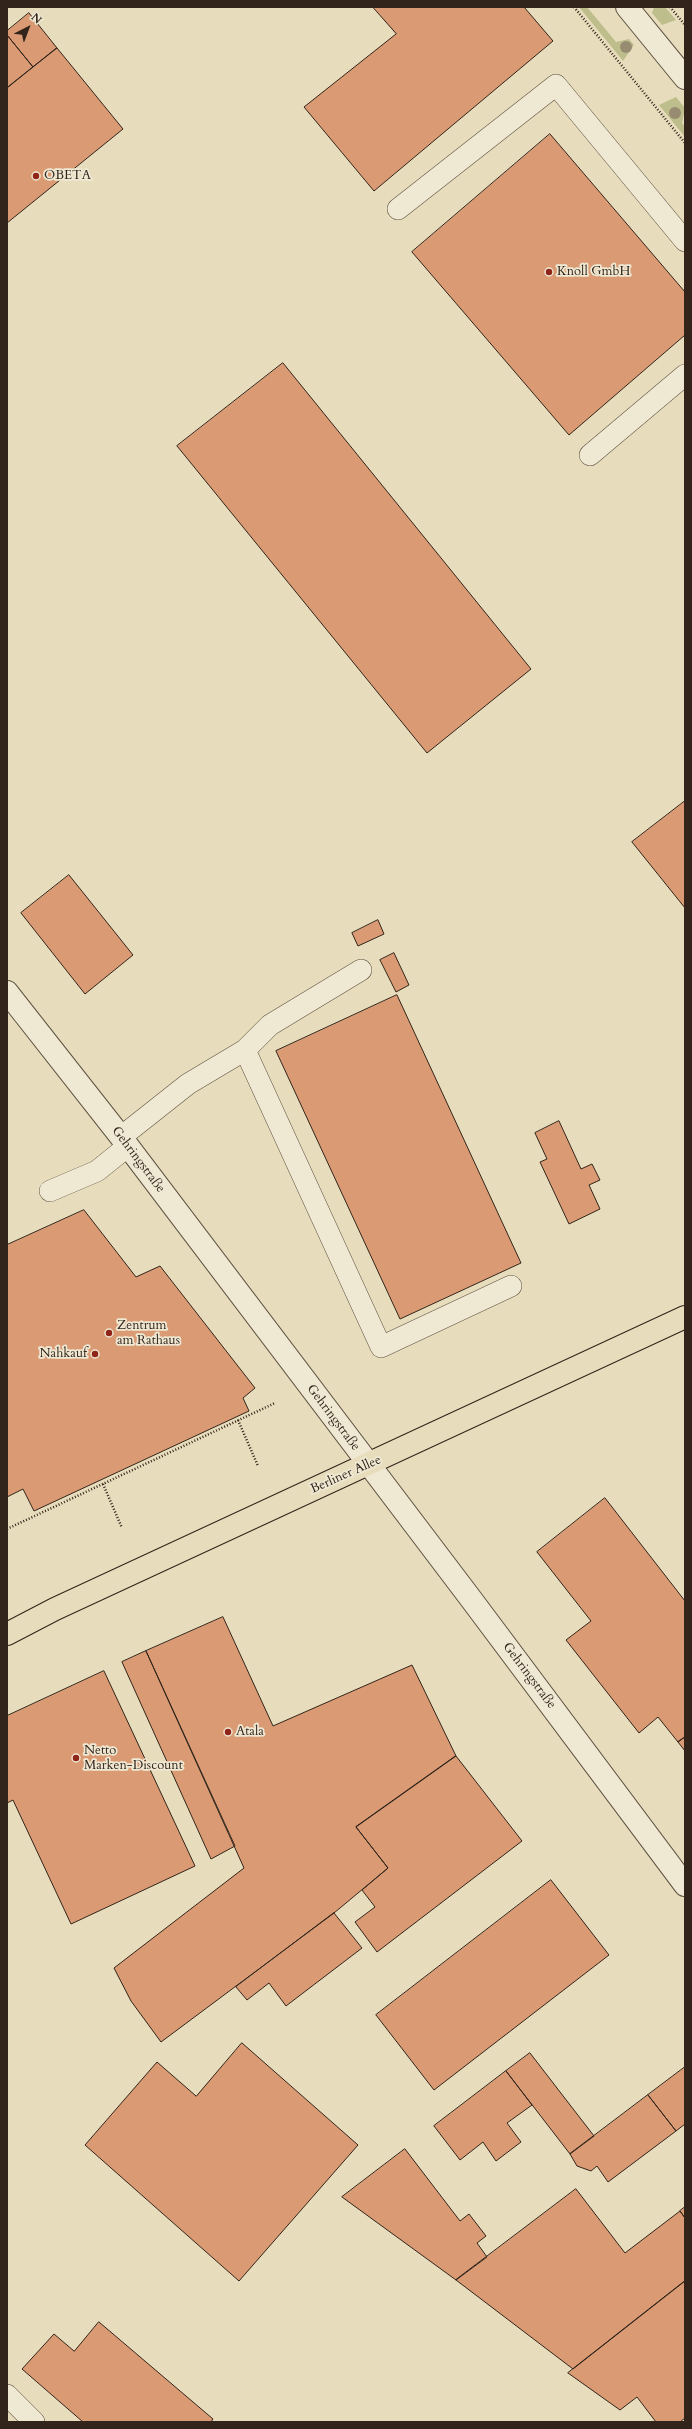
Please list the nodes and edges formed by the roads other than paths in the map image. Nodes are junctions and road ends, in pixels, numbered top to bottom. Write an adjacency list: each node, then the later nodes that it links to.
1 (627, 7): 2 (street)
2 (685, 78)
3 (398, 209): 4 (lane)
4 (685, 241)
5 (685, 375): 6 (lane)
6 (590, 455)
7 (362, 970): 9 (lane)
8 (7, 992): 10 (street, Gehringstraße)
9 (245, 1050): 10 (lane); 12 (lane)
10 (124, 1142): 11 (lane); 14 (street, Gehringstraße)
11 (50, 1191)
12 (511, 1286)
13 (685, 1317): 14 (main road, Berliner Allee)
14 (368, 1464): 15 (main road, Berliner Allee); 16 (street, Gehringstraße)
15 (7, 1634)
16 (685, 1885)
17 (7, 2395): 18 (lane)
18 (34, 2422)

